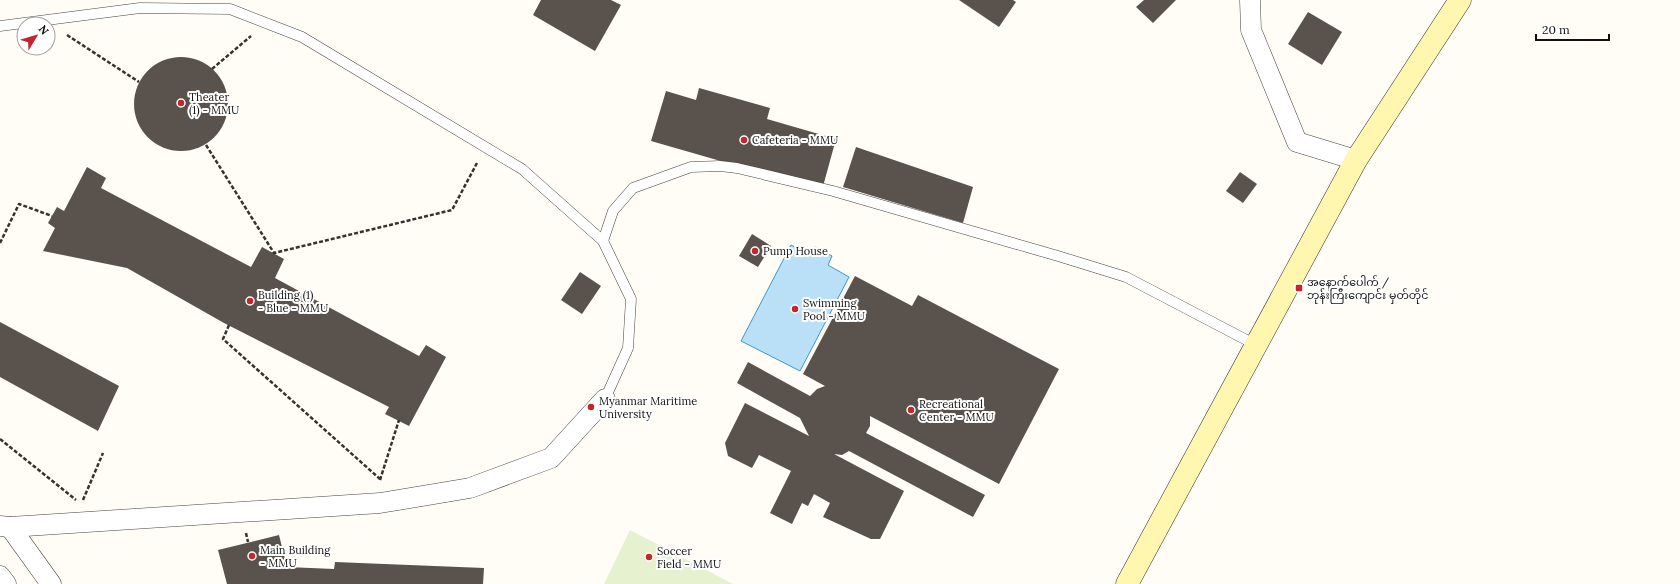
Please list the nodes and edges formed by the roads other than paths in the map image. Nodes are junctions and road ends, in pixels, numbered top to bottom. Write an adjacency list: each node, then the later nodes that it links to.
1 (1250, 0): 4 (street)
2 (1460, 0): 4 (street)
3 (0, 26): 5 (lane)
4 (1356, 160): 6 (street)
5 (603, 241): 6 (lane); 7 (lane)
6 (1256, 345): 12 (street)
7 (605, 399): 8 (street)
8 (5, 527): 11 (street)
9 (0, 576): 10 (street)
10 (6, 584)
11 (51, 584)
12 (1127, 584)

